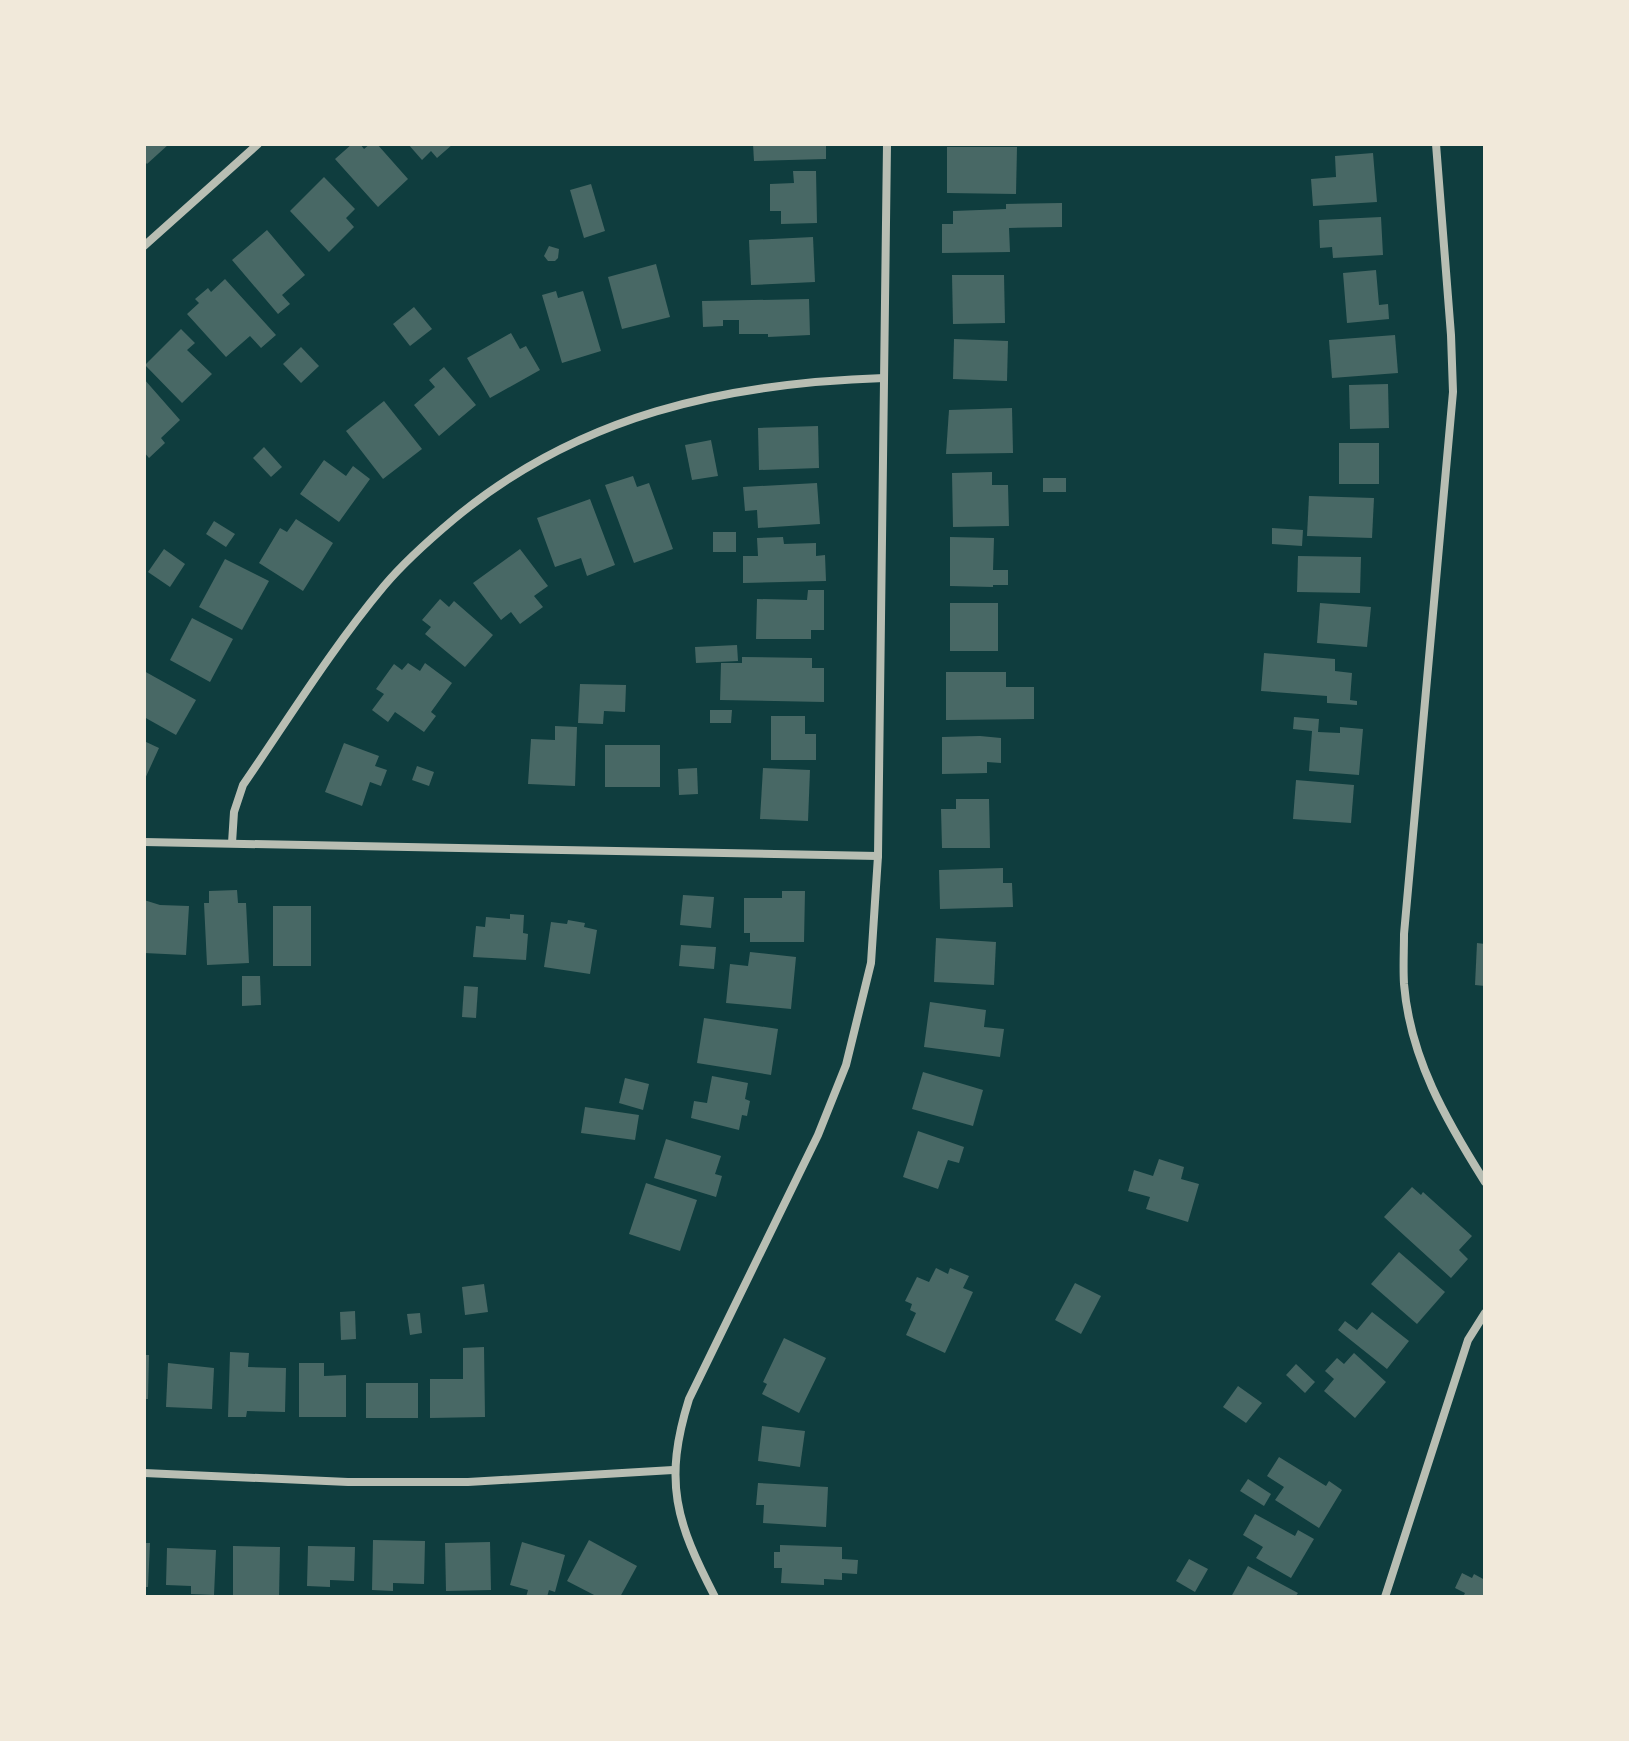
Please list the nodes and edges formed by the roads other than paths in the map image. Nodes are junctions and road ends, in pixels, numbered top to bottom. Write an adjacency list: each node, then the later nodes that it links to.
1 (258, 144): 4 (street)
2 (887, 144): 5 (street)
3 (1436, 144): 9 (street)
4 (144, 246)
5 (884, 378): 7 (street); 8 (street)
6 (144, 842): 7 (street)
7 (232, 843): 8 (street)
8 (878, 856): 11 (street)
9 (1485, 1182)
10 (1485, 1313): 14 (street)
11 (673, 1470): 12 (street); 13 (street)
12 (144, 1473)
13 (715, 1597)
14 (1385, 1597)

